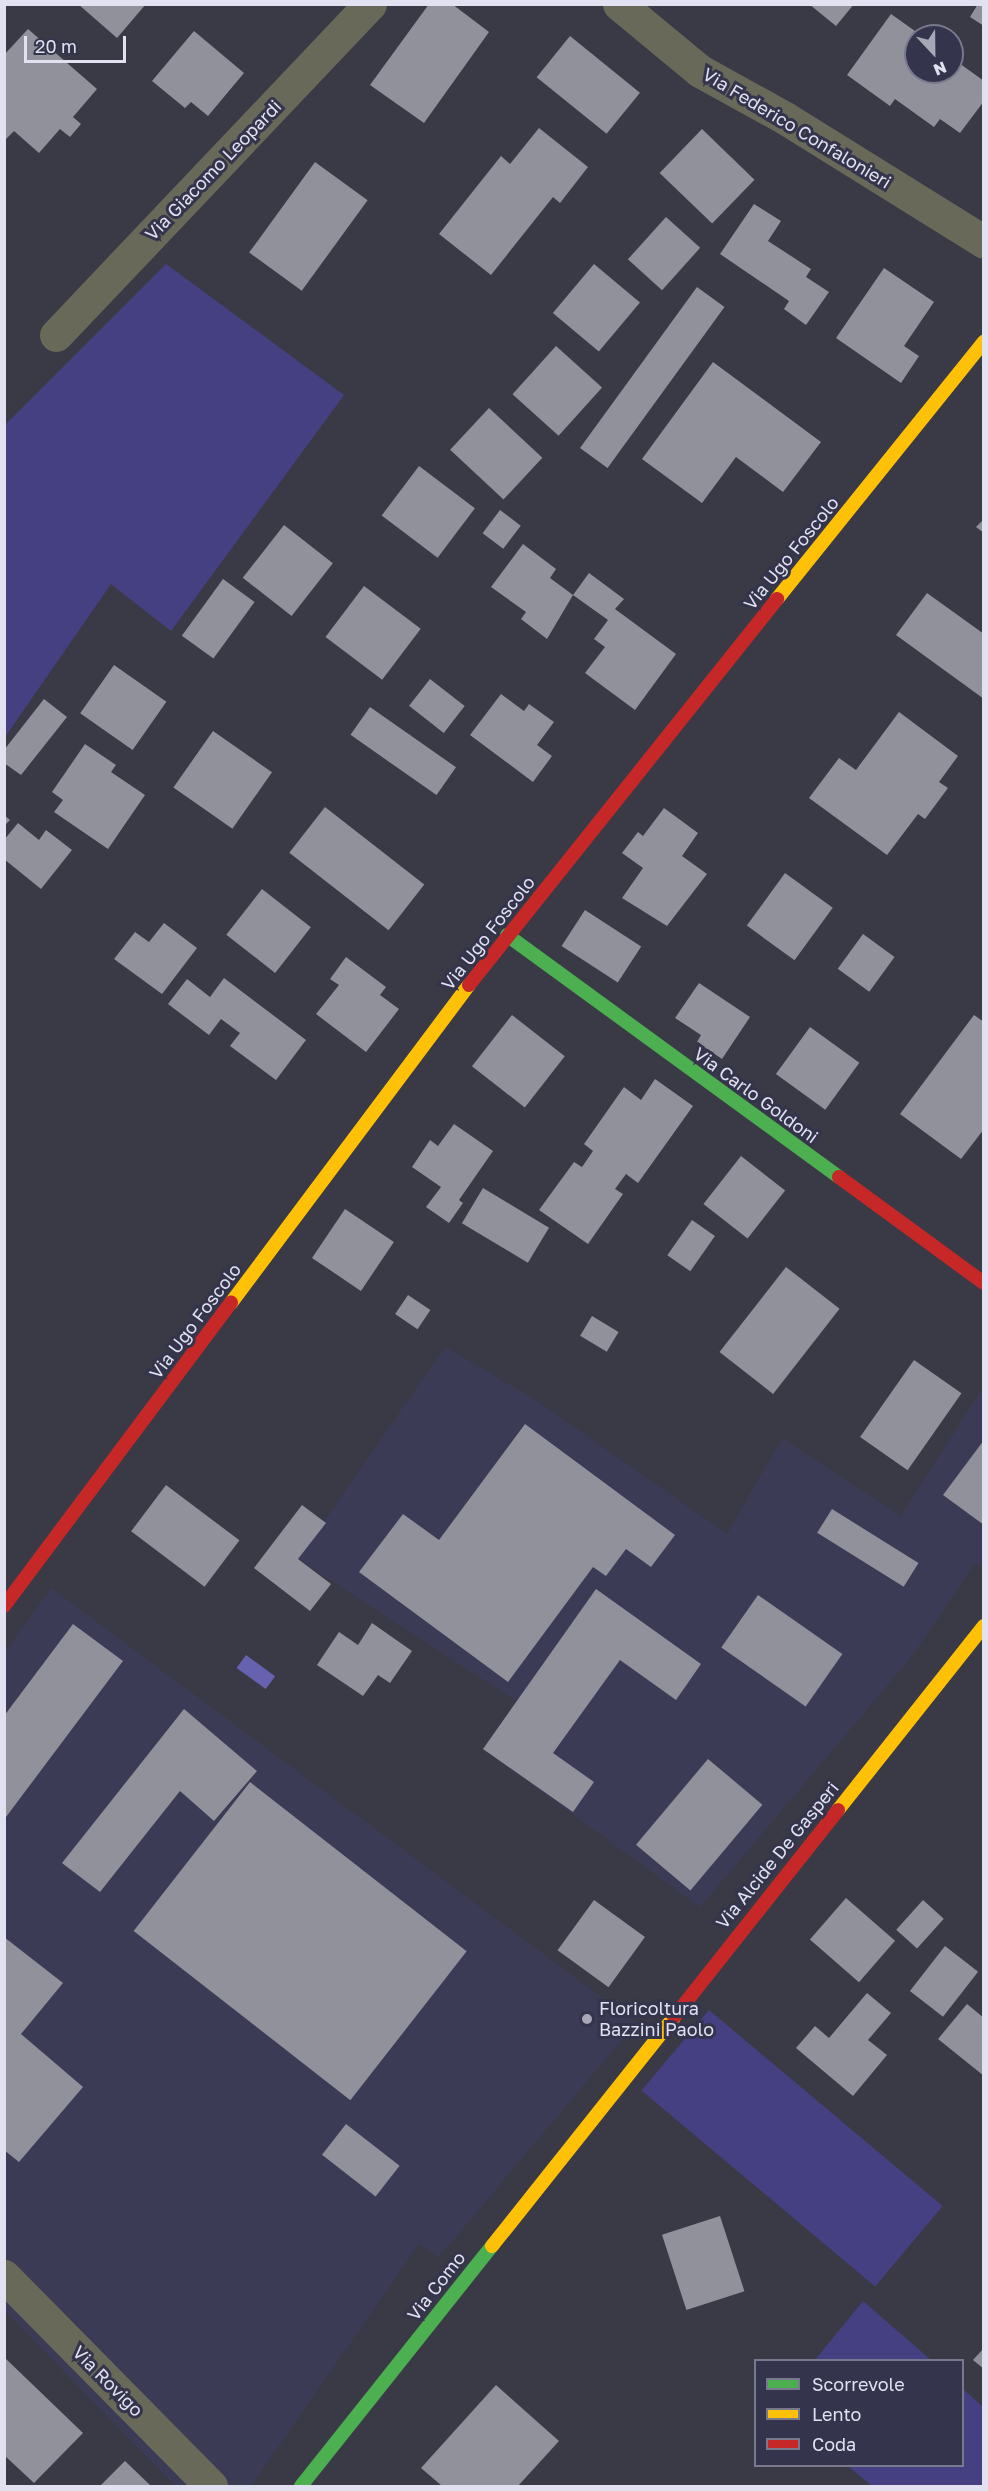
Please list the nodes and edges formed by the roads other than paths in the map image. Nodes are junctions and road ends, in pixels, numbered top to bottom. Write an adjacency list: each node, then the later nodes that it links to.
1 (370, 4): 4 (street, Via Giacomo Leopardi)
2 (619, 4): 3 (street, Via Federico Confalonieri)
3 (984, 242)
4 (56, 335)
5 (984, 342): 6 (street, Via Ugo Foscolo)
6 (507, 935): 7 (street, Via Carlo Goldoni); 8 (street, Via Ugo Foscolo)
7 (984, 1283)
8 (4, 1606)
9 (984, 1626): 10 (street, Via Alcide De Gasperi)
10 (599, 2107): 13 (street, Via Como)
11 (4, 2276): 12 (street, Via Rovigo)
12 (211, 2487)
13 (301, 2487)

